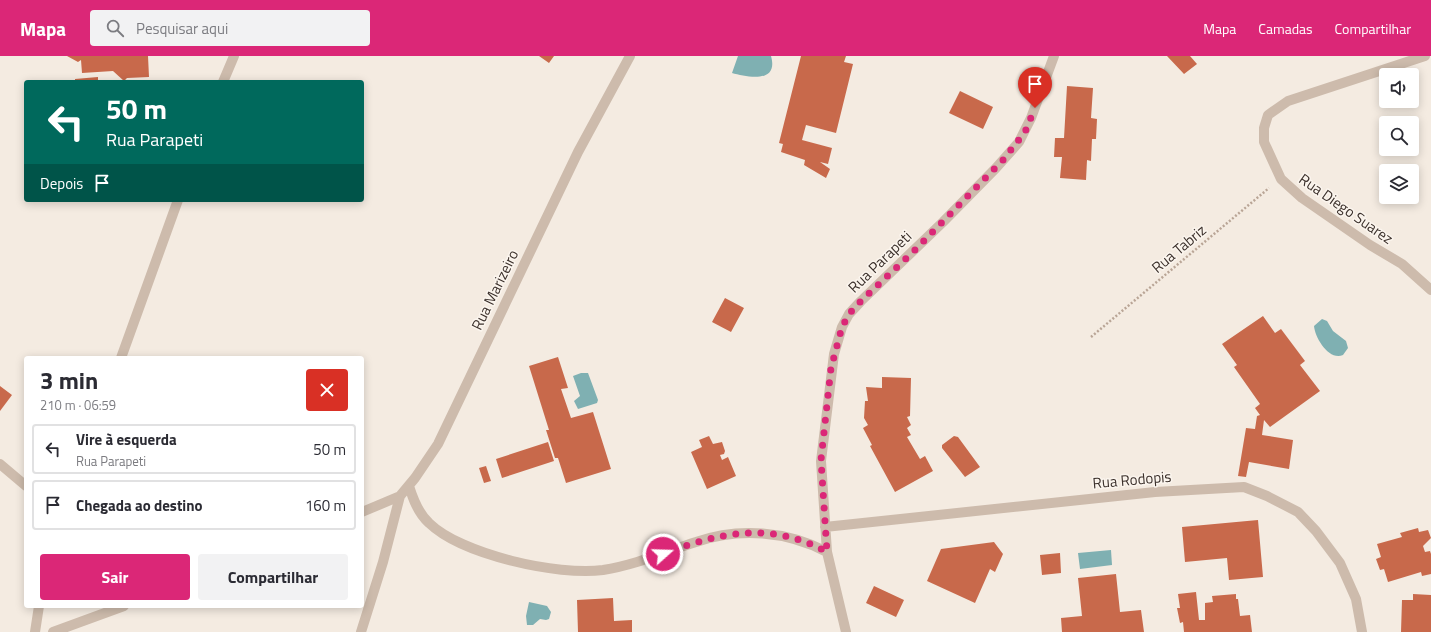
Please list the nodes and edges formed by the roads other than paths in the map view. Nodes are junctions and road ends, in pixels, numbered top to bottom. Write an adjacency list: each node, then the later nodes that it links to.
1 (234, 56): 5 (street)
2 (630, 56): 11 (street, Rua Marizeiro)
3 (1054, 56): 14 (street, Rua Parapeti)
4 (1425, 56): 7 (street, Rua Diego Suarez)
5 (224, 80)
6 (177, 202): 8 (street)
7 (1431, 290)
8 (122, 356)
9 (0, 464): 10 (street)
10 (24, 484)
11 (409, 486): 12 (street, Rua Marizeiro); 15 (street)
12 (400, 496): 13 (street, Rua Marizeiro); 20 (street)
13 (364, 511)
14 (825, 527): 15 (street, Rua Parapeti); 22 (street, Rua Rodopis)
15 (827, 552): 21 (street)
16 (39, 608): 18 (street)
17 (119, 608): 19 (street)
18 (35, 632)
19 (53, 632)
20 (361, 632)
21 (846, 632)
22 (1362, 632)

